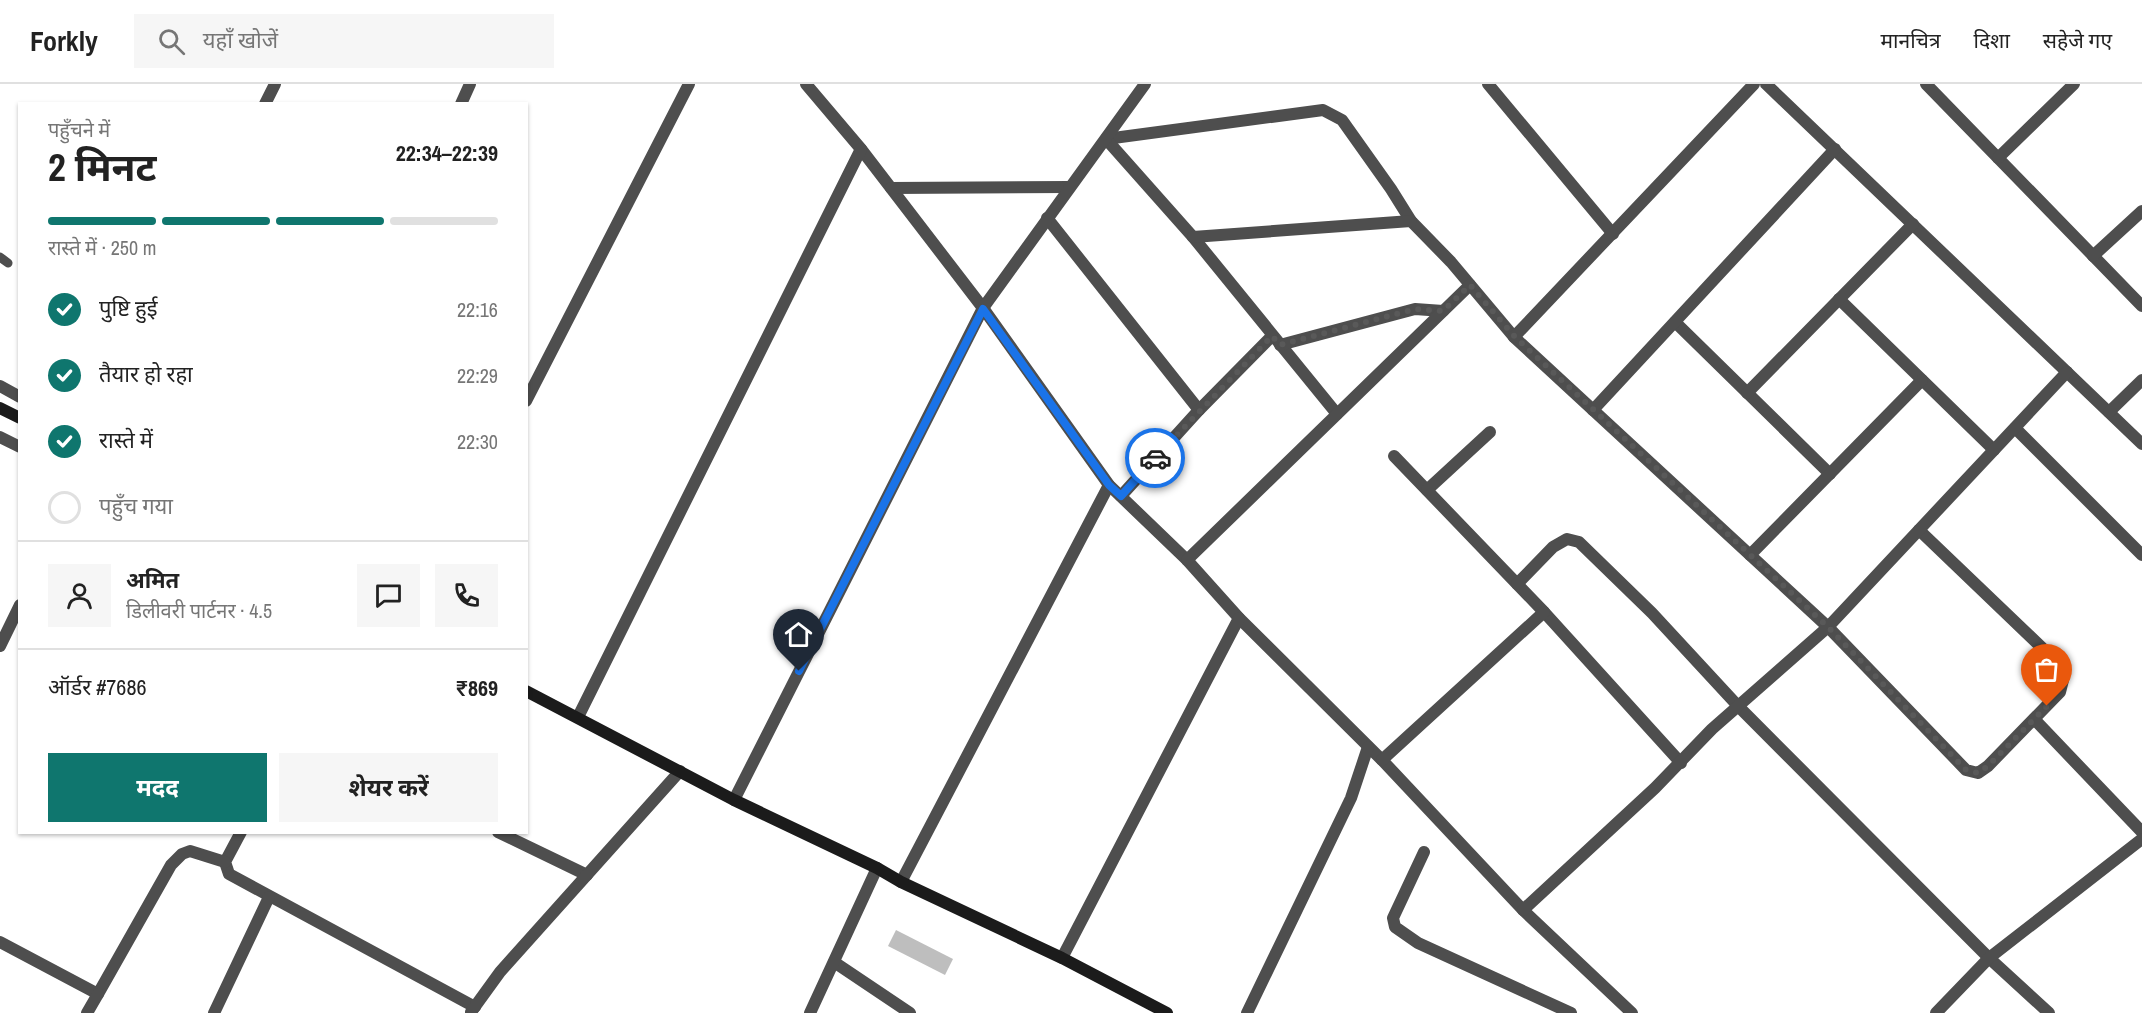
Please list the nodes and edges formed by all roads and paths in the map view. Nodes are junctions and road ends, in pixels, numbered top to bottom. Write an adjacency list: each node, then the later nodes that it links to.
1 (275, 84): 11 (street)
2 (470, 84): 12 (street)
3 (689, 84): 40 (street)
4 (806, 84): 14 (street)
5 (1145, 84): 13 (street)
6 (1488, 84): 23 (street)
7 (1754, 84): 23 (street)
8 (1766, 84): 15 (street)
9 (1926, 84): 16 (street)
10 (2074, 84): 16 (street)
11 (266, 102)
12 (461, 102)
13 (1106, 139): 17 (street); 21 (street); 24 (street)
14 (861, 148): 18 (street); 70 (street)
15 (1835, 150): 22 (street); 31 (street)
16 (1998, 158): 25 (street)
17 (1069, 187): 18 (street); 20 (street)
18 (891, 188): 29 (street)
19 (2142, 211): 25 (street)
20 (1047, 218): 29 (street); 42 (street)
21 (1411, 222): 24 (street); 26 (street)
22 (1913, 224): 27 (street); 34 (street)
23 (1613, 234): 32 (street)
24 (1193, 237): 33 (street)
25 (2093, 256): 28 (street)
26 (1470, 285): 30 (street); 32 (street)
27 (1839, 299): 35 (street); 38 (street)
28 (2142, 306)
29 (983, 309): 55 (street); 76 (street)
30 (1443, 311): 33 (street); 45 (street)
31 (1675, 322): 38 (street); 43 (street)
32 (1515, 337): 43 (street)
33 (1276, 340): 42 (street); 45 (street)
34 (2067, 372): 44 (street); 47 (street)
35 (1922, 380): 52 (street); 54 (street)
36 (2142, 380): 44 (street)
37 (0, 386): 39 (street)
38 (1747, 393): 54 (street)
39 (18, 396)
40 (528, 397)
41 (0, 408): 46 (street)
42 (1199, 410): 57 (street)
43 (1593, 410): 59 (street)
44 (2109, 412): 50 (street)
45 (1337, 414): 61 (street)
46 (18, 417)
47 (2015, 428): 52 (street); 60 (street)
48 (1490, 432): 56 (street)
49 (0, 437): 51 (street)
50 (2142, 444)
51 (18, 446)
52 (1994, 450): 58 (street)
53 (1394, 456): 56 (street)
54 (1830, 474): 59 (street)
55 (1109, 485): 57 (street); 85 (street)
56 (1427, 490): 62 (street)
57 (1121, 496): 61 (street)
58 (1919, 530): 66 (street); 71 (street)
59 (1750, 555): 66 (street)
60 (2142, 555)
61 (1187, 560): 65 (street)
62 (1517, 584): 64 (street); 69 (street)
63 (18, 609): 67 (street)
64 (1544, 612): 73 (street); 74 (street)
65 (1239, 618): 72 (street); 89 (street)
66 (1828, 627): 69 (street); 71 (street)
67 (0, 646)
68 (528, 692): 70 (street)
69 (1738, 706): 74 (street); 90 (street)
70 (578, 717): 75 (street)
71 (2034, 719): 77 (street)
72 (1368, 747): 73 (street); 100 (street)
73 (1382, 760): 87 (street)
74 (1682, 763): 87 (street)
75 (680, 771): 76 (street); 84 (street)
76 (734, 800): 83 (street)
77 (2142, 832)
78 (240, 834): 82 (street)
79 (502, 834): 84 (street)
80 (2142, 839): 90 (street)
81 (1424, 852): 101 (street)
82 (225, 862): 86 (street); 92 (street)
83 (877, 868): 85 (street); 91 (street)
84 (587, 875): 93 (street)
85 (901, 882): 89 (street)
86 (269, 897): 93 (street); 96 (street)
87 (1523, 909): 102 (street)
88 (0, 942): 92 (street)
89 (1062, 958): 99 (street)
90 (1989, 958): 94 (street); 103 (street)
91 (834, 962): 97 (street); 98 (street)
92 (98, 994): 95 (street)
93 (473, 1010)
94 (1944, 1011)
95 (87, 1013)
96 (214, 1013)
97 (810, 1013)
98 (910, 1013)
99 (1167, 1013)
100 (1247, 1013)
101 (1571, 1013)
102 (1632, 1013)
103 (2049, 1013)

